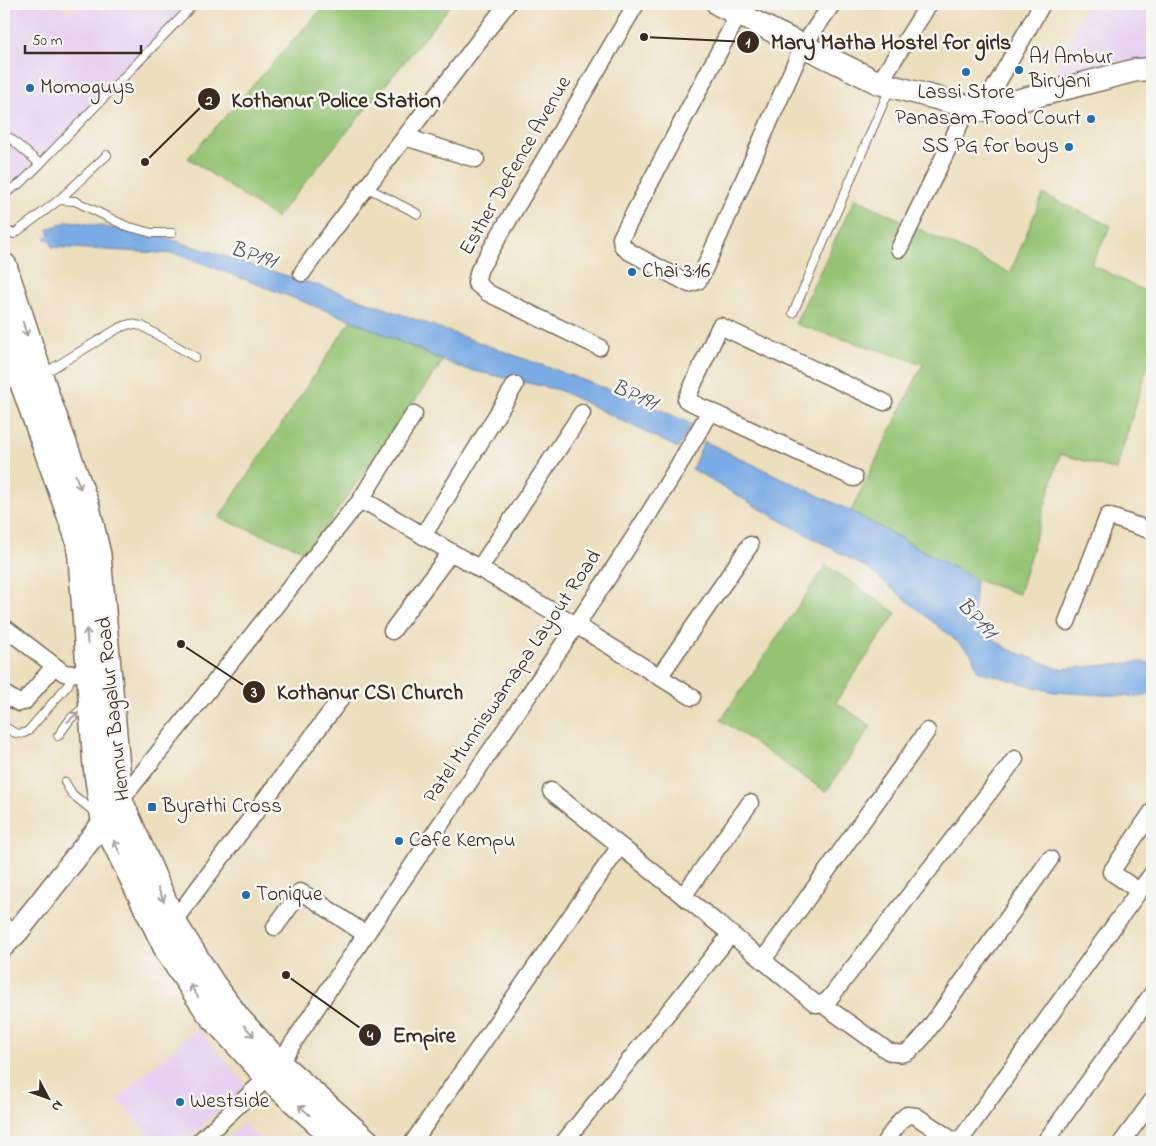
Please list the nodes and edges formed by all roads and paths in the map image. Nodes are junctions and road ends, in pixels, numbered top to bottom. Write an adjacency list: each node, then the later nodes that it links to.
1 (508, 4): 13 (street)
2 (636, 4): 29 (street, Esther Defence Avenue)
3 (718, 4): 8 (street)
4 (832, 4): 9 (street)
5 (929, 4): 11 (street)
6 (1042, 4): 12 (street)
7 (193, 5): 17 (lane)
8 (742, 8): 9 (street); 9 (street)
9 (804, 46): 11 (street)
10 (1152, 69): 12 (street)
11 (885, 85): 12 (street); 27 (lane)
12 (975, 108): 24 (street)
13 (405, 137): 16 (street); 18 (street)
14 (4, 140): 17 (lane)
15 (107, 155): 20 (lane)
16 (476, 159)
17 (40, 164): 19 (lane)
18 (366, 187): 21 (lane); 26 (street)
19 (4, 194)
20 (59, 200): 22 (lane); 23 (lane)
21 (418, 214)
22 (4, 229)
23 (172, 233)
24 (899, 248)
25 (4, 266): 31 (main road, Hennur Bagalur Road, one-way to 31)
26 (302, 273)
27 (793, 313)
28 (4, 330): 49 (main road, Hennur Bagalur Road, one-way to 28)
29 (599, 347)
30 (194, 357): 31 (lane)
31 (40, 376): 49 (main road, Hennur Bagalur Road, one-way to 49)
32 (515, 384): 40 (street)
33 (884, 402): 34 (street)
34 (710, 411): 37 (street); 45 (street, Patel Munniswamapa Layout Road)
35 (582, 413): 43 (street)
36 (414, 414): 38 (street)
37 (854, 478)
38 (358, 504): 40 (street); 61 (street)
39 (1152, 531): 44 (street)
40 (423, 536): 42 (street)
41 (750, 545): 50 (street)
42 (451, 552): 43 (street); 47 (street)
43 (479, 569): 45 (street)
44 (1067, 622)
45 (576, 625): 50 (street); 73 (street, Patel Munniswamapa Layout Road)
46 (4, 627): 48 (street)
47 (392, 631)
48 (54, 666): 49 (street); 51 (street)
49 (90, 671): 54 (main road, Hennur Bagalur Road); 55 (lane); 61 (main road, Hennur Bagalur Road)
50 (659, 677): 53 (street)
51 (4, 694)
52 (342, 697): 70 (street)
53 (692, 697)
54 (92, 702): 57 (lane, one-way to 54); 64 (main road, Hennur Bagalur Road)
55 (4, 726)
56 (927, 731): 75 (street)
57 (58, 736)
58 (1016, 759): 77 (street)
59 (65, 782): 64 (lane)
60 (551, 791): 65 (street)
61 (120, 801): 64 (street); 70 (main road, Hennur Bagalur Road, one-way to 70)
62 (750, 803): 69 (street)
63 (1152, 812): 68 (street)
64 (104, 820): 72 (street); 78 (main road, Hennur Bagalur Road, one-way to 64)
65 (620, 846): 69 (street); 83 (street)
66 (1050, 858): 77 (street)
67 (1152, 874): 68 (street)
68 (1139, 891): 87 (street)
69 (683, 896): 74 (street)
70 (173, 922): 78 (main road, Hennur Bagalur Road, one-way to 78)
71 (275, 927): 73 (street)
72 (8, 932)
73 (365, 934): 78 (street, Patel Munniswamapa Layout Road)
74 (731, 934): 75 (street); 84 (street)
75 (763, 960): 77 (street)
76 (1152, 994): 88 (street)
77 (822, 1004)
78 (273, 1070): 80 (street, Patel Munniswamapa Layout Road); 81 (main road, Hennur Bagalur Road, one-way to 78); 82 (main road, Hennur Bagalur Road)
79 (1152, 1101): 89 (street)
80 (199, 1142)
81 (340, 1142)
82 (367, 1142)
83 (414, 1142)
84 (564, 1142)
85 (885, 1142): 86 (street)
86 (955, 1142)
87 (959, 1142)
88 (1046, 1142)
89 (1122, 1142)

